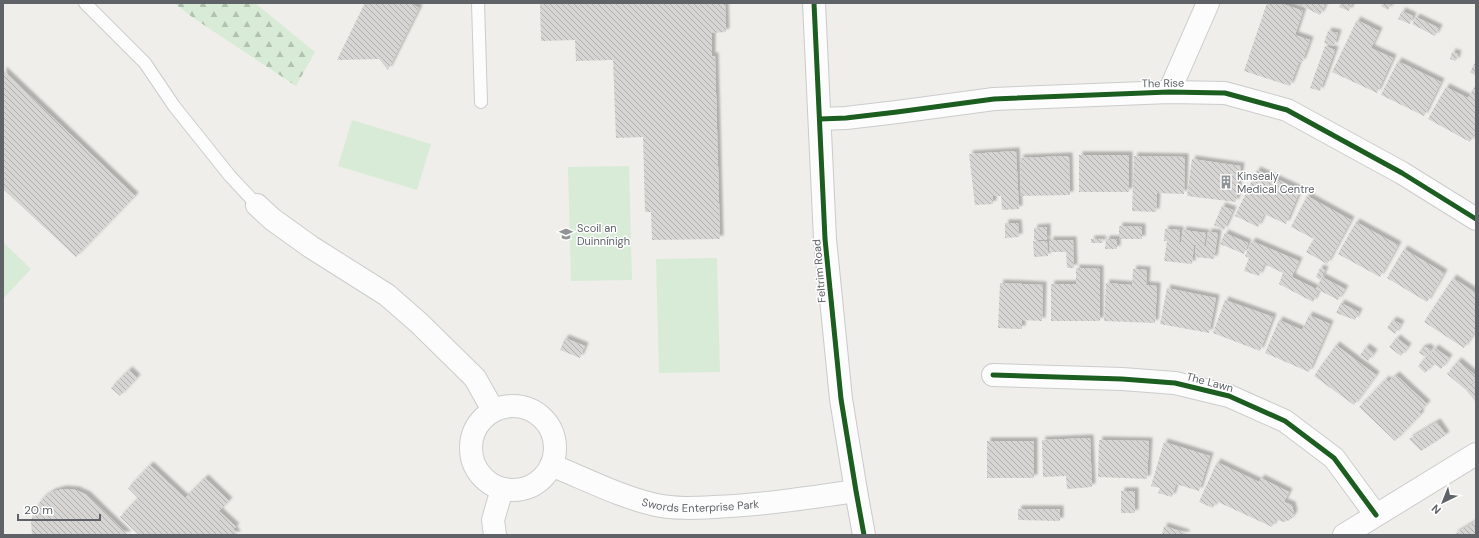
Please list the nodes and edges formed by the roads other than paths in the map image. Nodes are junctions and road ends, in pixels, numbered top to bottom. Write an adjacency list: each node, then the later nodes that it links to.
1 (85, 3): 8 (lane)
2 (478, 3): 6 (lane)
3 (814, 3): 7 (street, Feltrim Road)
4 (1208, 3): 5 (street)
5 (1169, 92): 7 (street, The Rise); 9 (street, The Rise)
6 (481, 102)
7 (820, 119): 15 (street, Feltrim Road)
8 (257, 205): 11 (street)
9 (1476, 219)
10 (993, 375): 16 (street, The Lawn)
11 (493, 410): 13 (street); 14 (street)
12 (1476, 454): 16 (street)
13 (551, 465): 14 (street); 15 (street, Swords Enterprise Park)
14 (502, 489): 17 (street)
15 (856, 491): 18 (street, Feltrim Road)
16 (1376, 515): 19 (street)
17 (495, 535)
18 (864, 535)
19 (1344, 535)

